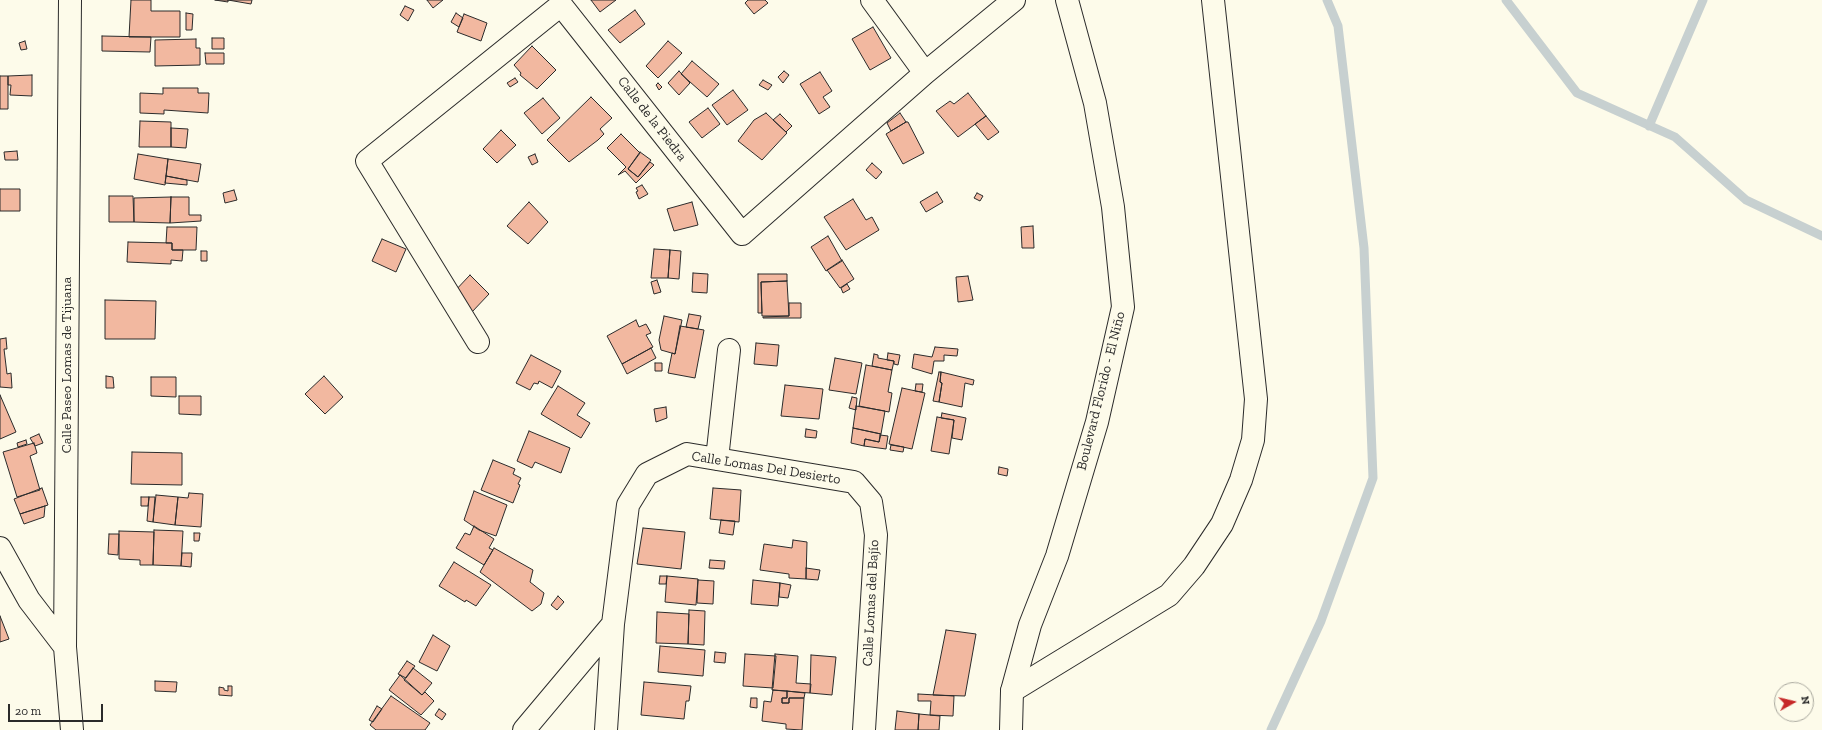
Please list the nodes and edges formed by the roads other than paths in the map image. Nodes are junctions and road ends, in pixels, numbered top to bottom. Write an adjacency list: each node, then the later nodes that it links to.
1 (70, 0): 13 (street, Calle Paseo Lomas de Tijuana)
2 (872, 0): 6 (street)
3 (1014, 0): 6 (street)
4 (1066, 0): 14 (street, Boulevard Florido - El Niño)
5 (1213, 0): 14 (street)
6 (925, 73): 7 (street, Calle de la Piedra)
7 (478, 342)
8 (729, 350): 9 (street)
9 (717, 459): 10 (street, Calle Lomas Del Desierto); 12 (street, Calle Lomas Del Desierto)
10 (854, 482): 18 (street, Calle Lomas del Bajío)
11 (0, 548): 13 (street)
12 (613, 624): 16 (street); 17 (street)
13 (65, 648): 15 (street, Calle Paseo Lomas de Tijuana)
14 (1012, 691): 19 (street, Boulevard Florido - El Niño)
15 (72, 730)
16 (524, 730)
17 (606, 730)
18 (864, 730)
19 (1012, 730)

